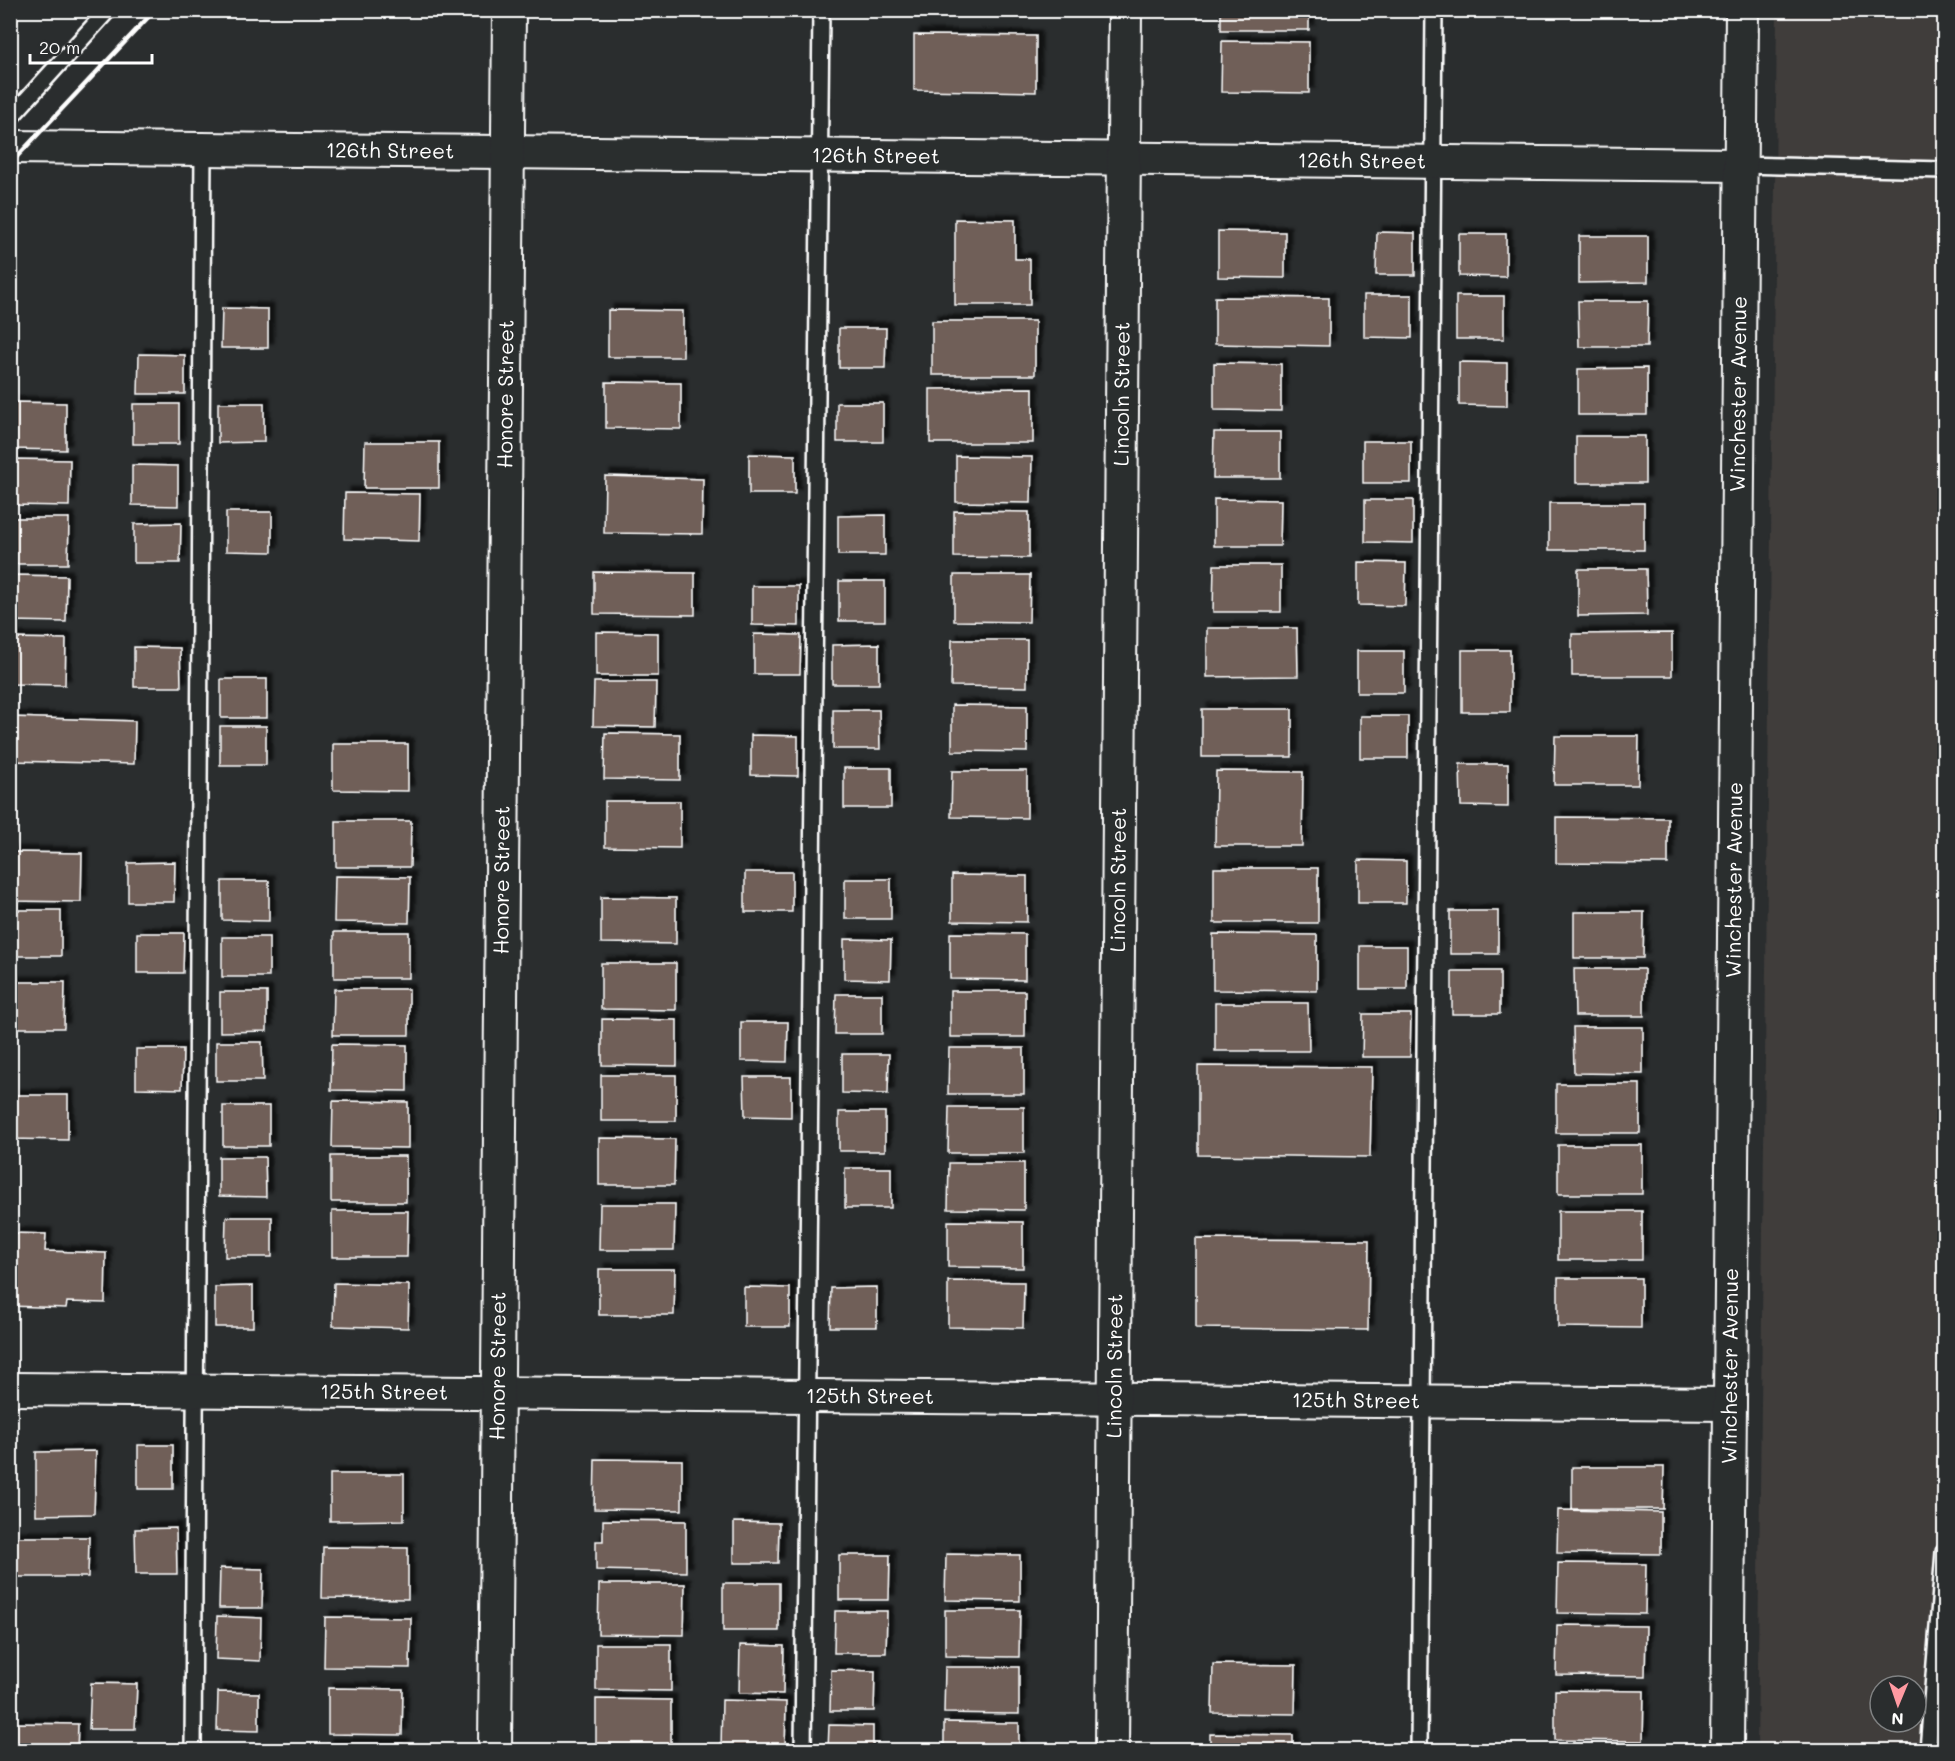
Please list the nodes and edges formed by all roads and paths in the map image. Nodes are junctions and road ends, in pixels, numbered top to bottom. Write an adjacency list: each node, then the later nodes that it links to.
1 (108, 10): 7 (lane)
2 (509, 10): 10 (street, Honore Street)
3 (821, 10): 11 (lane)
4 (1125, 10): 12 (street, Lincoln Street)
5 (1434, 10): 13 (lane)
6 (1742, 10): 14 (street, Winchester Avenue)
7 (10, 118)
8 (10, 147): 9 (street, 126th Street)
9 (203, 149): 10 (street, 126th Street); 17 (lane)
10 (508, 152): 11 (street, 126th Street); 18 (street, Honore Street)
11 (819, 156): 12 (street, 126th Street); 19 (lane)
12 (1124, 159): 13 (street, 126th Street); 20 (street, Lincoln Street)
13 (1432, 162): 14 (street, 126th Street); 21 (lane)
14 (1740, 165): 15 (lane); 22 (street, Winchester Avenue)
15 (1944, 170)
16 (10, 1389): 17 (street, 125th Street)
17 (195, 1391): 18 (street, 125th Street); 24 (lane)
18 (498, 1393): 19 (street, 125th Street); 25 (street, Honore Street)
19 (806, 1396): 20 (street, 125th Street); 26 (lane)
20 (1115, 1399): 21 (street, 125th Street); 27 (street, Lincoln Street)
21 (1422, 1401): 22 (street, 125th Street); 28 (lane)
22 (1730, 1404): 29 (street, Winchester Avenue)
23 (1944, 1552): 30 (lane)
24 (193, 1750)
25 (495, 1750)
26 (802, 1750)
27 (1112, 1750)
28 (1419, 1750)
29 (1726, 1750)
30 (1928, 1750)

